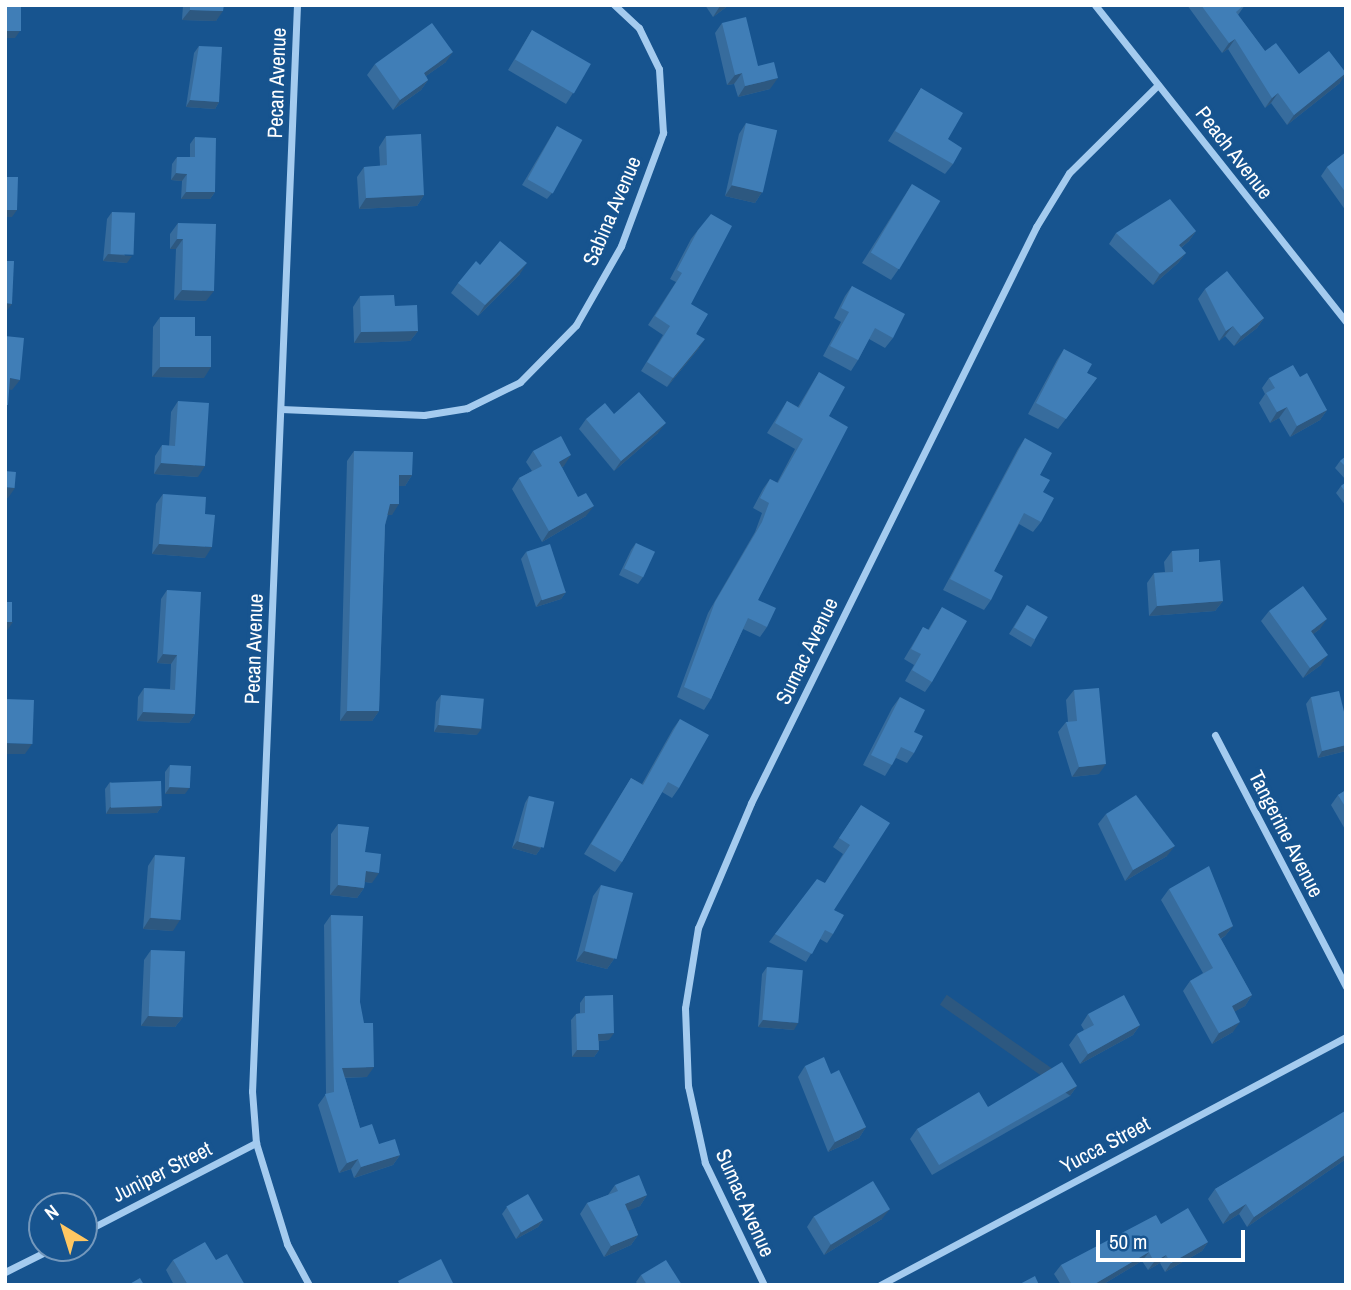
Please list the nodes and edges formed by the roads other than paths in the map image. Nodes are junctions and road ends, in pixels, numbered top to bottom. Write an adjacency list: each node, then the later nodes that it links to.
1 (297, 5): 6 (street, Pecan Avenue)
2 (614, 5): 6 (street, Sabina Avenue)
3 (1095, 5): 4 (street, Peach Avenue)
4 (1158, 85): 5 (street, Peach Avenue); 15 (street, Sumac Avenue)
5 (1346, 322)
6 (281, 410): 10 (street, Pecan Avenue)
7 (1215, 735): 8 (street, Tangerine Avenue)
8 (1346, 987)
9 (1346, 1037): 16 (street, Yucca Street)
10 (256, 1143): 11 (street, Juniper Street); 14 (street, Pecan Avenue)
11 (98, 1225)
12 (28, 1260): 13 (street)
13 (5, 1272)
14 (309, 1285)
15 (764, 1285)
16 (880, 1285)

